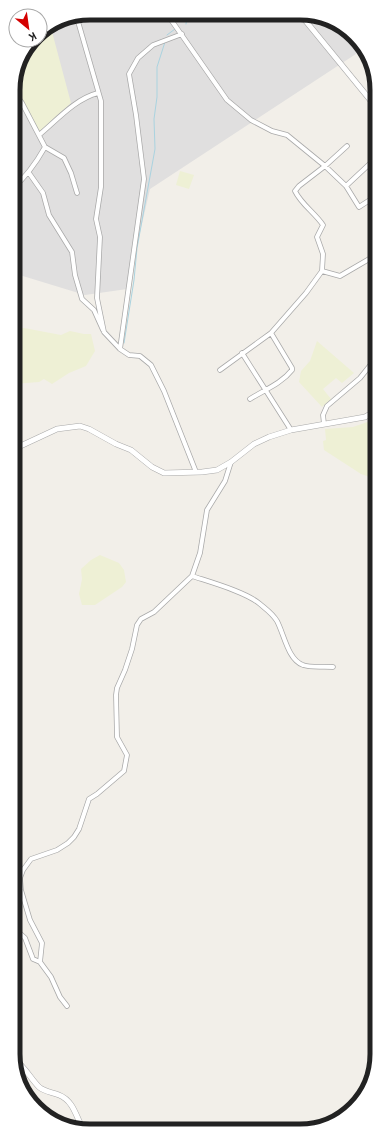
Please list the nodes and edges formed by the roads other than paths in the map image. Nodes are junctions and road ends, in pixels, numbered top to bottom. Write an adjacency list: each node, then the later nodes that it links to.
1 (172, 20): 4 (street)
2 (305, 20): 7 (street)
3 (79, 21): 5 (street)
4 (182, 34): 12 (street); 22 (street)
5 (98, 93): 8 (street); 20 (street)
6 (20, 100): 8 (street)
7 (370, 101)
8 (39, 135): 9 (street)
9 (45, 146): 13 (street); 16 (street)
10 (347, 146): 12 (street)
11 (370, 164): 15 (street)
12 (326, 166): 15 (street); 19 (street)
13 (29, 173): 14 (street); 20 (street)
14 (20, 181)
15 (346, 186): 17 (street)
16 (77, 193)
17 (370, 200)
18 (370, 258): 19 (street)
19 (322, 271): 21 (street)
20 (104, 332): 22 (street)
21 (271, 333): 23 (street); 26 (street)
22 (120, 349): 33 (street)
23 (242, 354): 25 (street); 26 (street)
24 (370, 366): 29 (street)
25 (220, 370)
26 (266, 391): 27 (street); 30 (street)
27 (250, 399)
28 (370, 414): 29 (street)
29 (324, 424): 30 (street)
30 (291, 430): 32 (street)
31 (20, 446): 33 (street)
32 (231, 462): 33 (street); 34 (street)
33 (196, 472)
34 (192, 576): 35 (street); 37 (street)
35 (333, 667)
36 (20, 933): 37 (street)
37 (40, 962): 38 (street)
38 (67, 1006)
39 (21, 1064): 40 (street)
40 (80, 1123)

